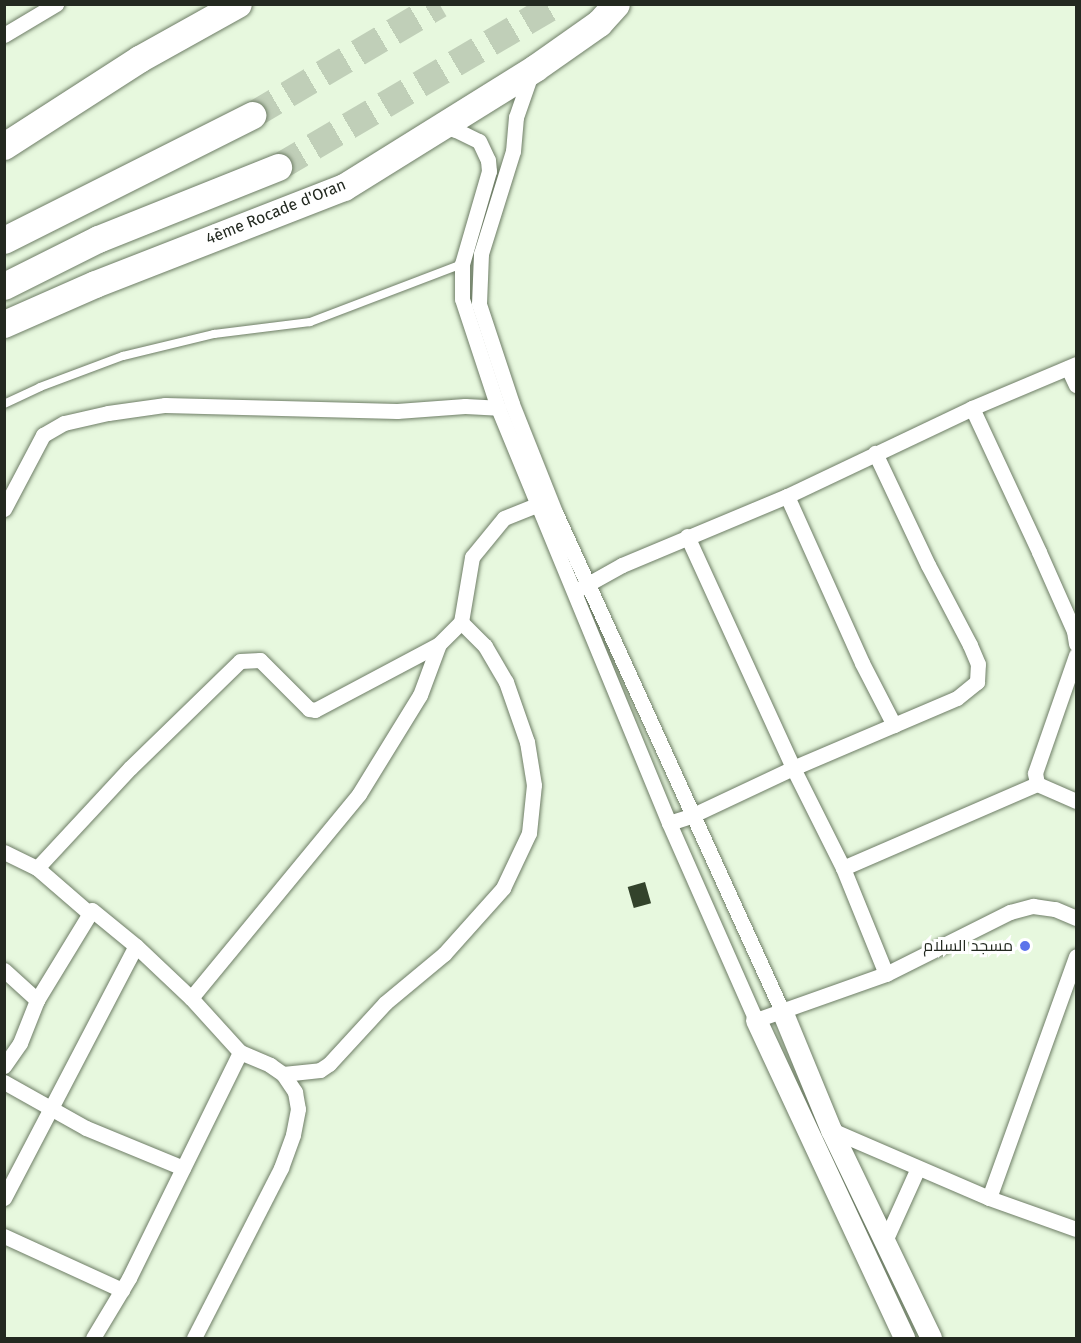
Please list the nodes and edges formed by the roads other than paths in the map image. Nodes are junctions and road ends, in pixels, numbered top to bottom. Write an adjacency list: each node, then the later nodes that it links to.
1 (56, 4): 4 (street)
2 (238, 4): 8 (highway)
3 (616, 4): 5 (highway, 4ème Rocade d'Oran)
4 (4, 34)
5 (535, 68): 7 (highway, 4ème Rocade d'Oran); 11 (street)
6 (252, 115): 10 (highway)
7 (443, 127): 12 (street); 14 (highway, 4ème Rocade d'Oran)
8 (4, 146)
9 (278, 167): 13 (highway)
10 (4, 240)
11 (481, 254): 12 (street); 22 (street)
12 (463, 258): 17 (lane); 18 (street)
13 (4, 286)
14 (4, 324)
15 (1072, 366): 16 (street); 19 (street)
16 (1077, 385)
17 (4, 404)
18 (498, 408): 22 (street); 23 (street)
19 (972, 408): 20 (street); 28 (street)
20 (875, 453): 21 (street); 30 (street)
21 (788, 495): 24 (street); 30 (street)
22 (543, 502): 25 (street); 26 (street)
23 (4, 509)
24 (687, 536): 25 (street); 31 (street)
25 (581, 588): 34 (street); 35 (street)
26 (461, 622): 27 (street); 51 (street)
27 (439, 644): 37 (street); 45 (street)
28 (1077, 644)
29 (1077, 655): 32 (street)
30 (894, 725): 31 (street)
31 (793, 768): 34 (street); 38 (street)
32 (1037, 784): 33 (street); 38 (street)
33 (1077, 801)
34 (693, 815): 35 (street); 47 (street)
35 (669, 823): 48 (street)
36 (4, 852): 37 (street)
37 (38, 868): 39 (street)
38 (843, 868): 44 (street)
39 (89, 913): 41 (street); 46 (street)
40 (1077, 918): 44 (street)
41 (136, 946): 45 (street); 53 (street)
42 (1077, 957): 59 (street)
43 (4, 970): 46 (street)
44 (886, 974): 47 (street)
45 (191, 998): 49 (street)
46 (37, 1000): 50 (street)
47 (782, 1011): 48 (street); 55 (main road)
48 (756, 1020): 54 (main road)
49 (240, 1052): 51 (street); 56 (street)
50 (4, 1066)
51 (283, 1074): 65 (street)
52 (4, 1082): 53 (street)
53 (51, 1106): 56 (street); 58 (street)
54 (801, 1118): 55 (street); 66 (main road)
55 (831, 1130): 57 (street); 62 (main road)
56 (183, 1168): 63 (street)
57 (918, 1168): 59 (street); 62 (street)
58 (4, 1198)
59 (988, 1198): 60 (street)
60 (1077, 1229)
61 (4, 1236): 63 (street)
62 (885, 1241): 67 (main road)
63 (122, 1290): 64 (street)
64 (93, 1338)
65 (194, 1338)
66 (904, 1338)
67 (931, 1338)

